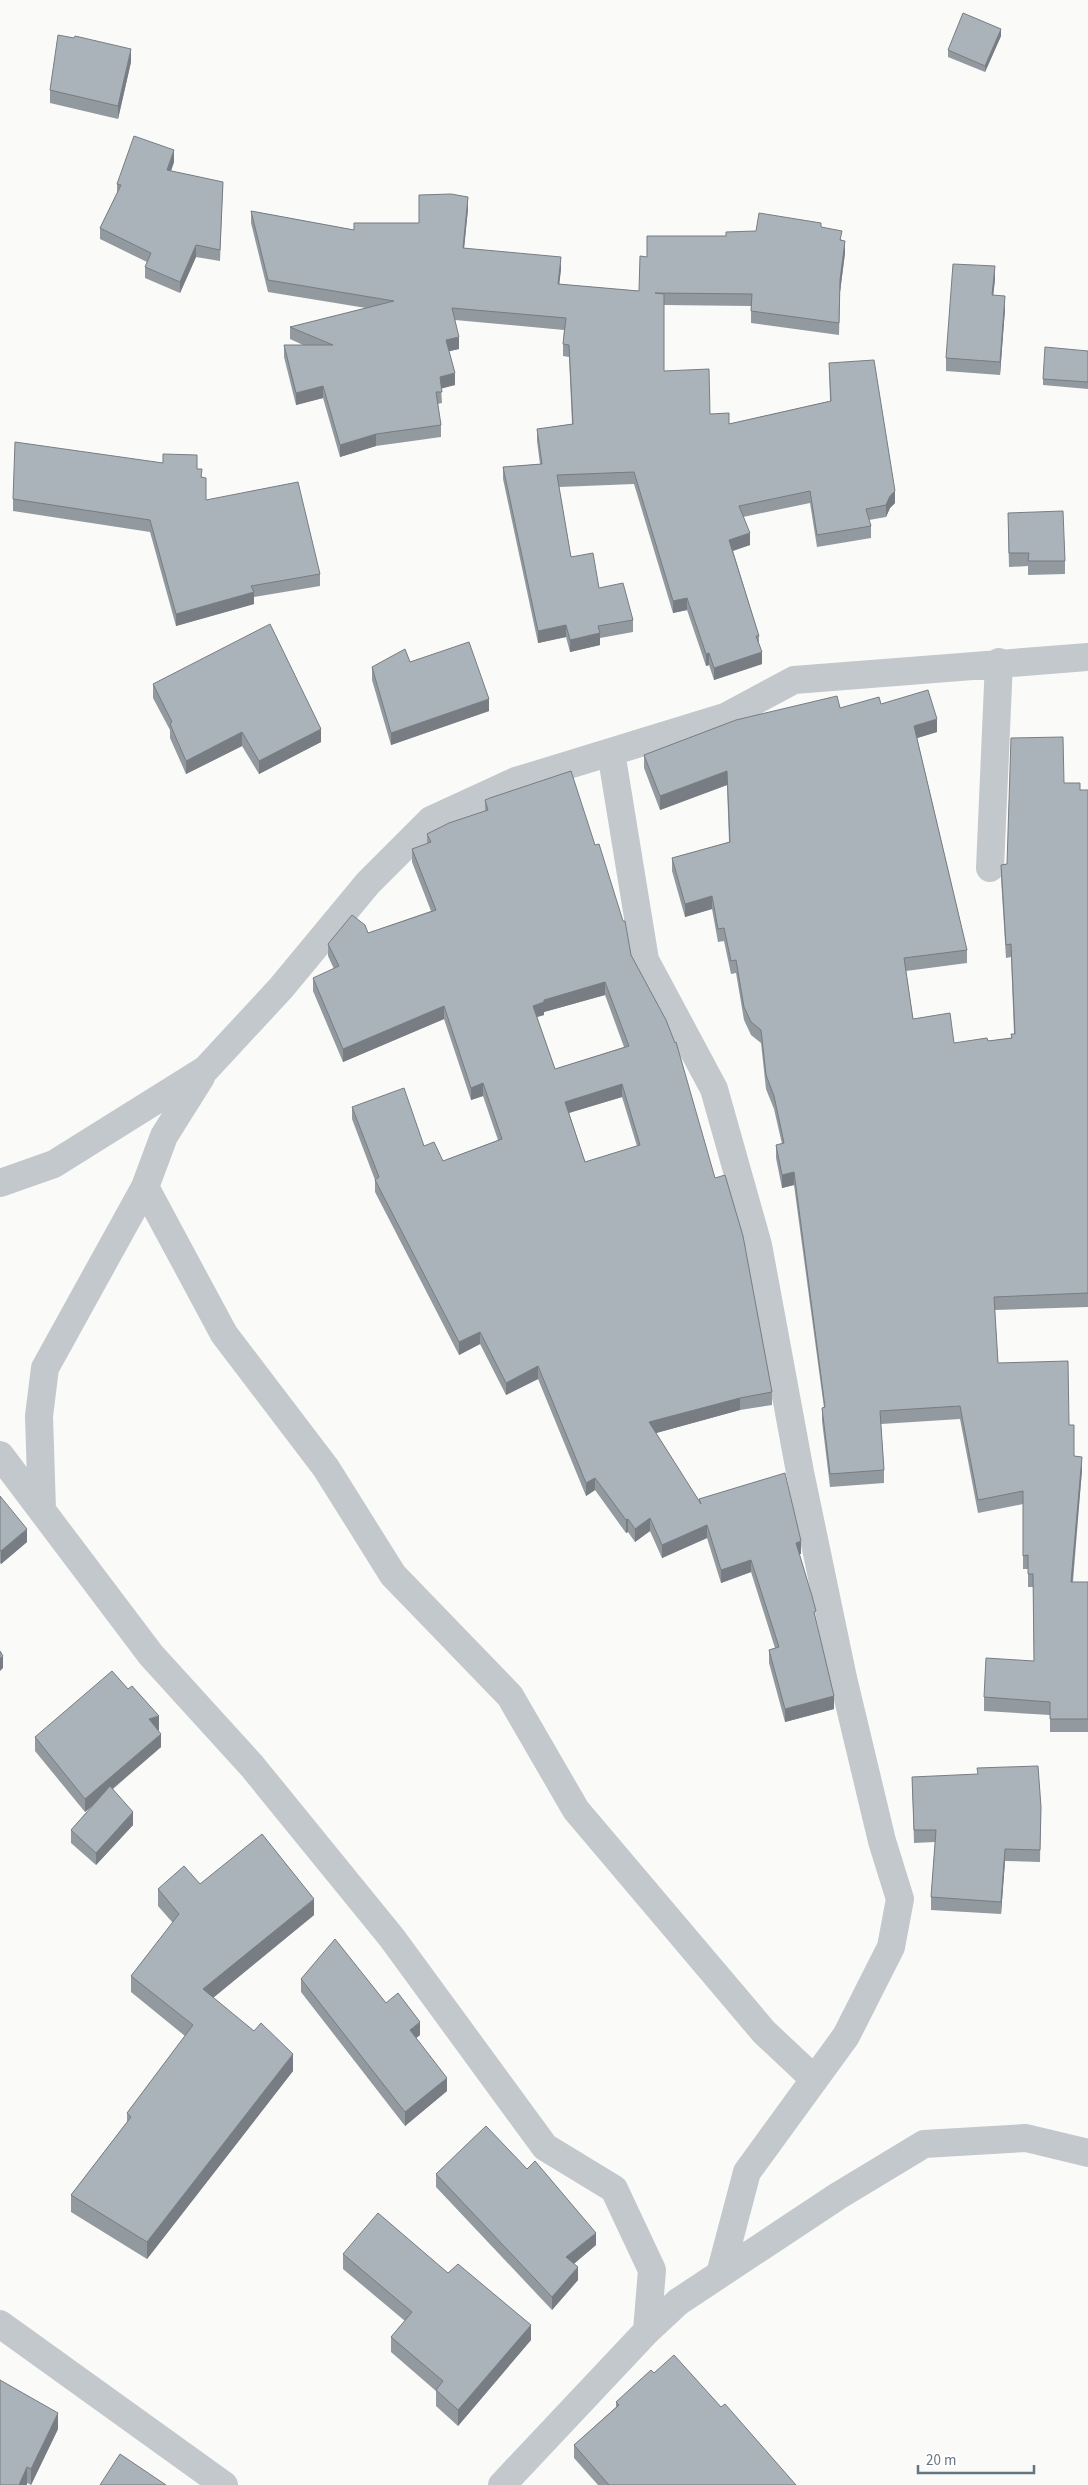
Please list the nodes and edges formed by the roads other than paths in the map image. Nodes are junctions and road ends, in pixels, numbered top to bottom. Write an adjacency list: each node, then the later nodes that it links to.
1 (1088, 657): 2 (street)
2 (999, 662): 3 (street); 4 (street)
3 (612, 752): 5 (street); 10 (street)
4 (990, 868)
5 (206, 1069): 6 (street); 7 (street)
6 (0, 1183)
7 (145, 1187): 9 (street); 10 (street)
8 (0, 1455): 9 (street)
9 (42, 1510): 14 (street)
10 (814, 2080): 12 (street)
11 (1088, 2153): 12 (street)
12 (720, 2274): 14 (street)
13 (0, 2324): 15 (street)
14 (646, 2331): 16 (street)
15 (224, 2485)
16 (502, 2485)

